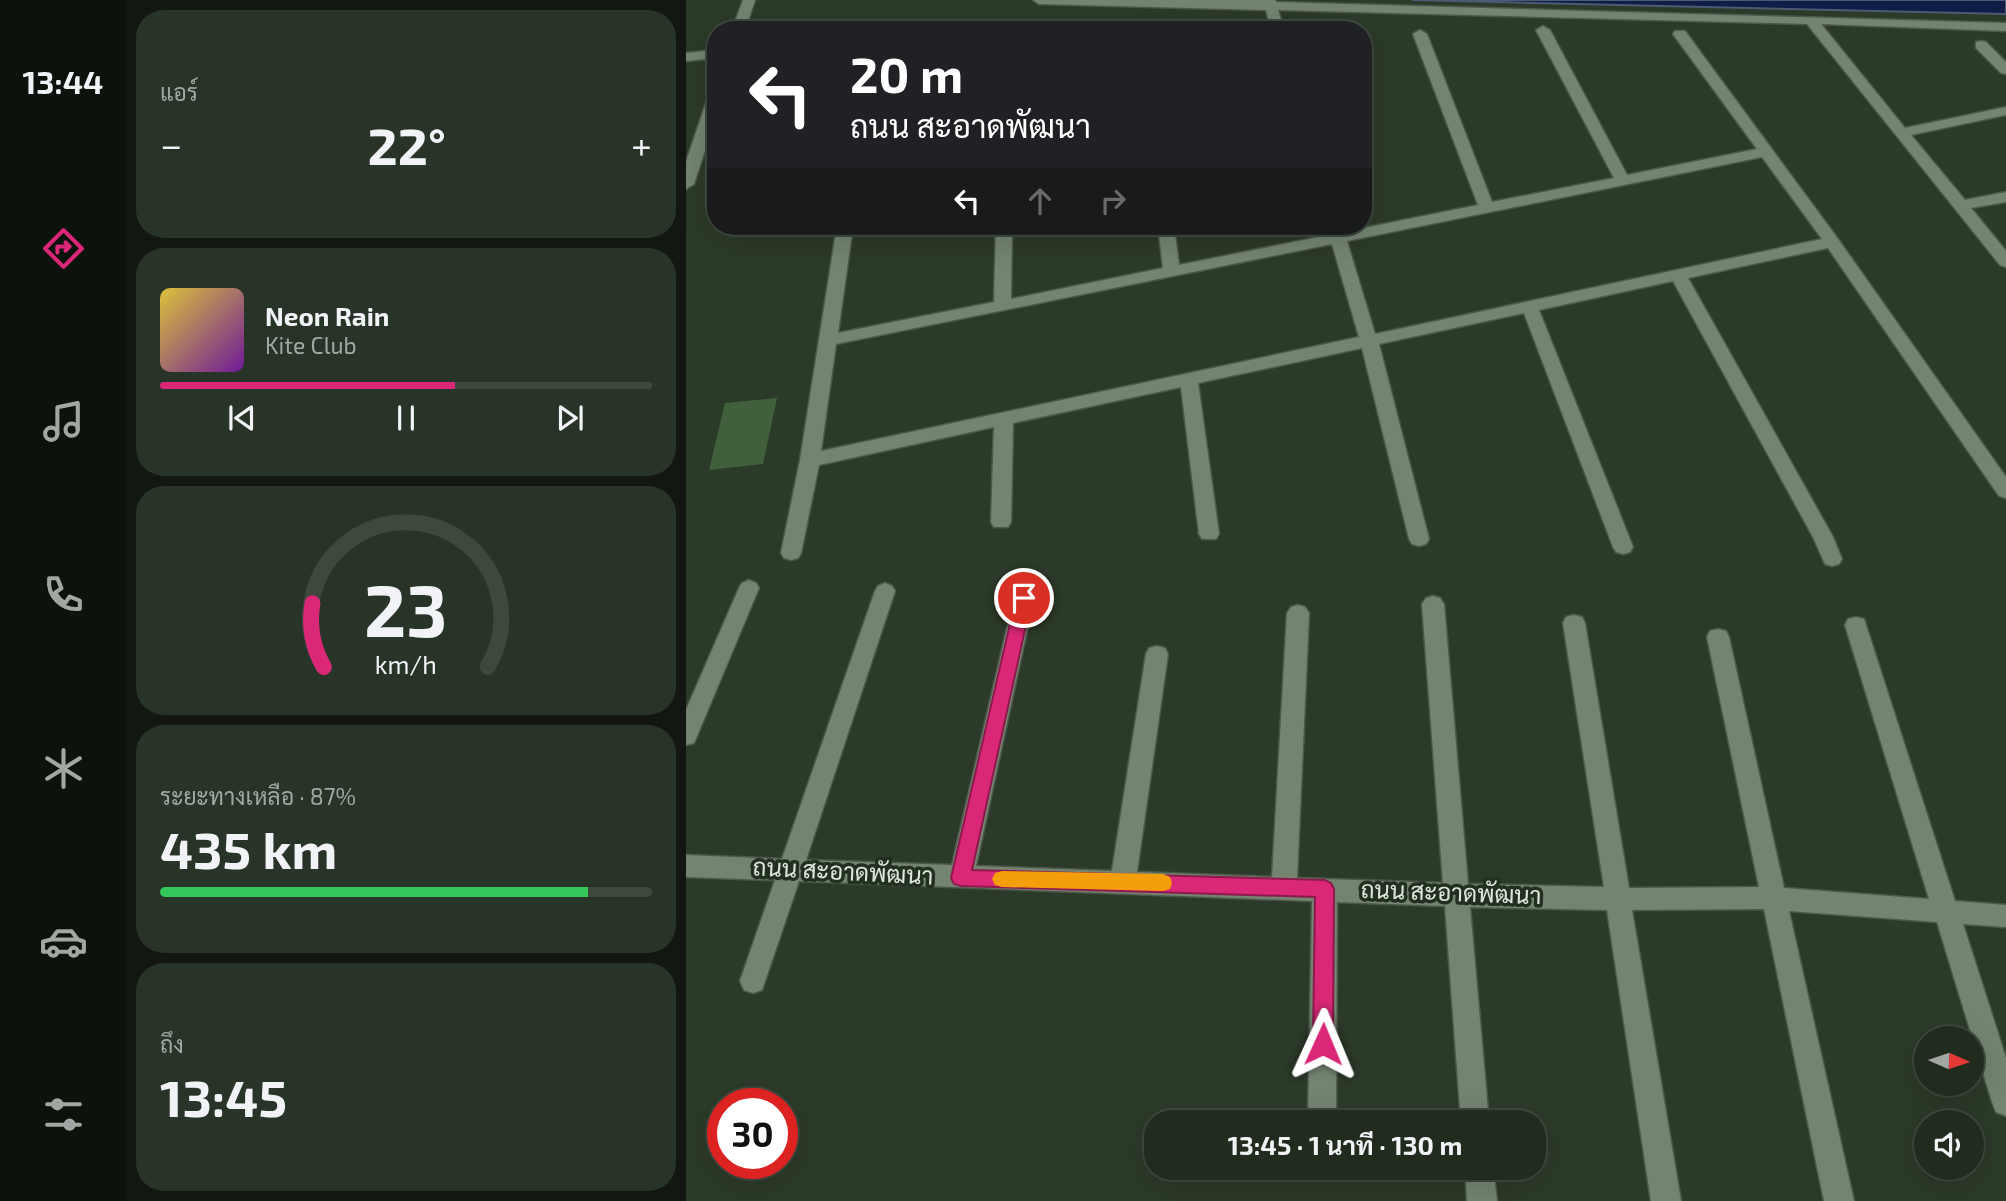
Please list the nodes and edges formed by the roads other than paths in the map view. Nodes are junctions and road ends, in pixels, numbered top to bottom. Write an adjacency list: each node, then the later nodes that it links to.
1 (749, 0): 5 (street)
2 (1039, 0): 3 (street)
3 (1269, 3): 4 (street); 6 (street)
4 (1811, 20): 7 (street); 17 (street)
5 (741, 21)
6 (1275, 21)
7 (2006, 27)
8 (1543, 30): 19 (street)
9 (1420, 34): 23 (street)
10 (1679, 34): 18 (street)
11 (1981, 45): 14 (street)
12 (707, 55): 13 (street)
13 (686, 57)
14 (2006, 70)
15 (2006, 111): 17 (street)
16 (707, 121): 20 (street)
17 (1901, 133): 22 (street)
18 (1765, 152): 19 (street); 30 (street)
19 (1623, 181): 23 (street)
20 (686, 184)
21 (2006, 197): 22 (street)
22 (1960, 206): 31 (street)
23 (1488, 209): 24 (street)
24 (1372, 227)
25 (844, 235): 36 (street)
26 (1004, 235): 34 (street)
27 (1167, 235): 32 (street)
28 (1324, 235): 32 (street)
29 (1337, 235): 37 (street)
30 (1832, 242): 33 (street); 41 (street)
31 (2006, 262)
32 (1172, 272): 34 (street)
33 (1678, 275): 35 (street); 47 (street)
34 (1002, 306): 36 (street)
35 (1530, 307): 37 (street); 45 (street)
36 (826, 341): 40 (street)
37 (1369, 341): 38 (street); 44 (street)
38 (1189, 379): 39 (street); 43 (street)
39 (1004, 419): 40 (street); 42 (street)
40 (810, 460): 46 (street)
41 (2006, 491)
42 (1001, 522)
43 (1209, 534)
44 (1419, 539)
45 (1623, 547)
46 (791, 553)
47 (1832, 559)
48 (749, 588): 57 (street)
49 (885, 591): 59 (street)
50 (1024, 598): 60 (street)
51 (1433, 604): 64 (street)
52 (1298, 613): 62 (street)
53 (1574, 623): 66 (street)
54 (1856, 625): 67 (street)
55 (1718, 637): 65 (street)
56 (1157, 654): 61 (street)
57 (686, 736)
58 (686, 866): 59 (street, ถนน สะอาดพัฒนา)
59 (789, 869): 60 (street, ถนน สะอาดพัฒนา); 69 (street)
60 (961, 878): 61 (street, ถนน สะอาดพัฒนา)
61 (1123, 881): 62 (street, ถนน สะอาดพัฒนา)
62 (1284, 887): 63 (street, ถนน สะอาดพัฒนา)
63 (1325, 889): 64 (street, ถนน สะอาดพัฒนา); 71 (street)
64 (1456, 895): 66 (street, ถนน สะอาดพัฒนา); 72 (street)
65 (1772, 898): 66 (street, ถนน สะอาดพัฒนา); 67 (street, ถนน สะอาดพัฒนา); 76 (street)
66 (1616, 899): 75 (street)
67 (1948, 913): 68 (street, ถนน สะอาดพัฒนา); 70 (street)
68 (2006, 916)
69 (753, 981)
70 (2006, 1102)
71 (1322, 1110)
72 (1474, 1110)
73 (1480, 1180): 74 (street)
74 (1482, 1201)
75 (1666, 1201)
76 (1839, 1201)

